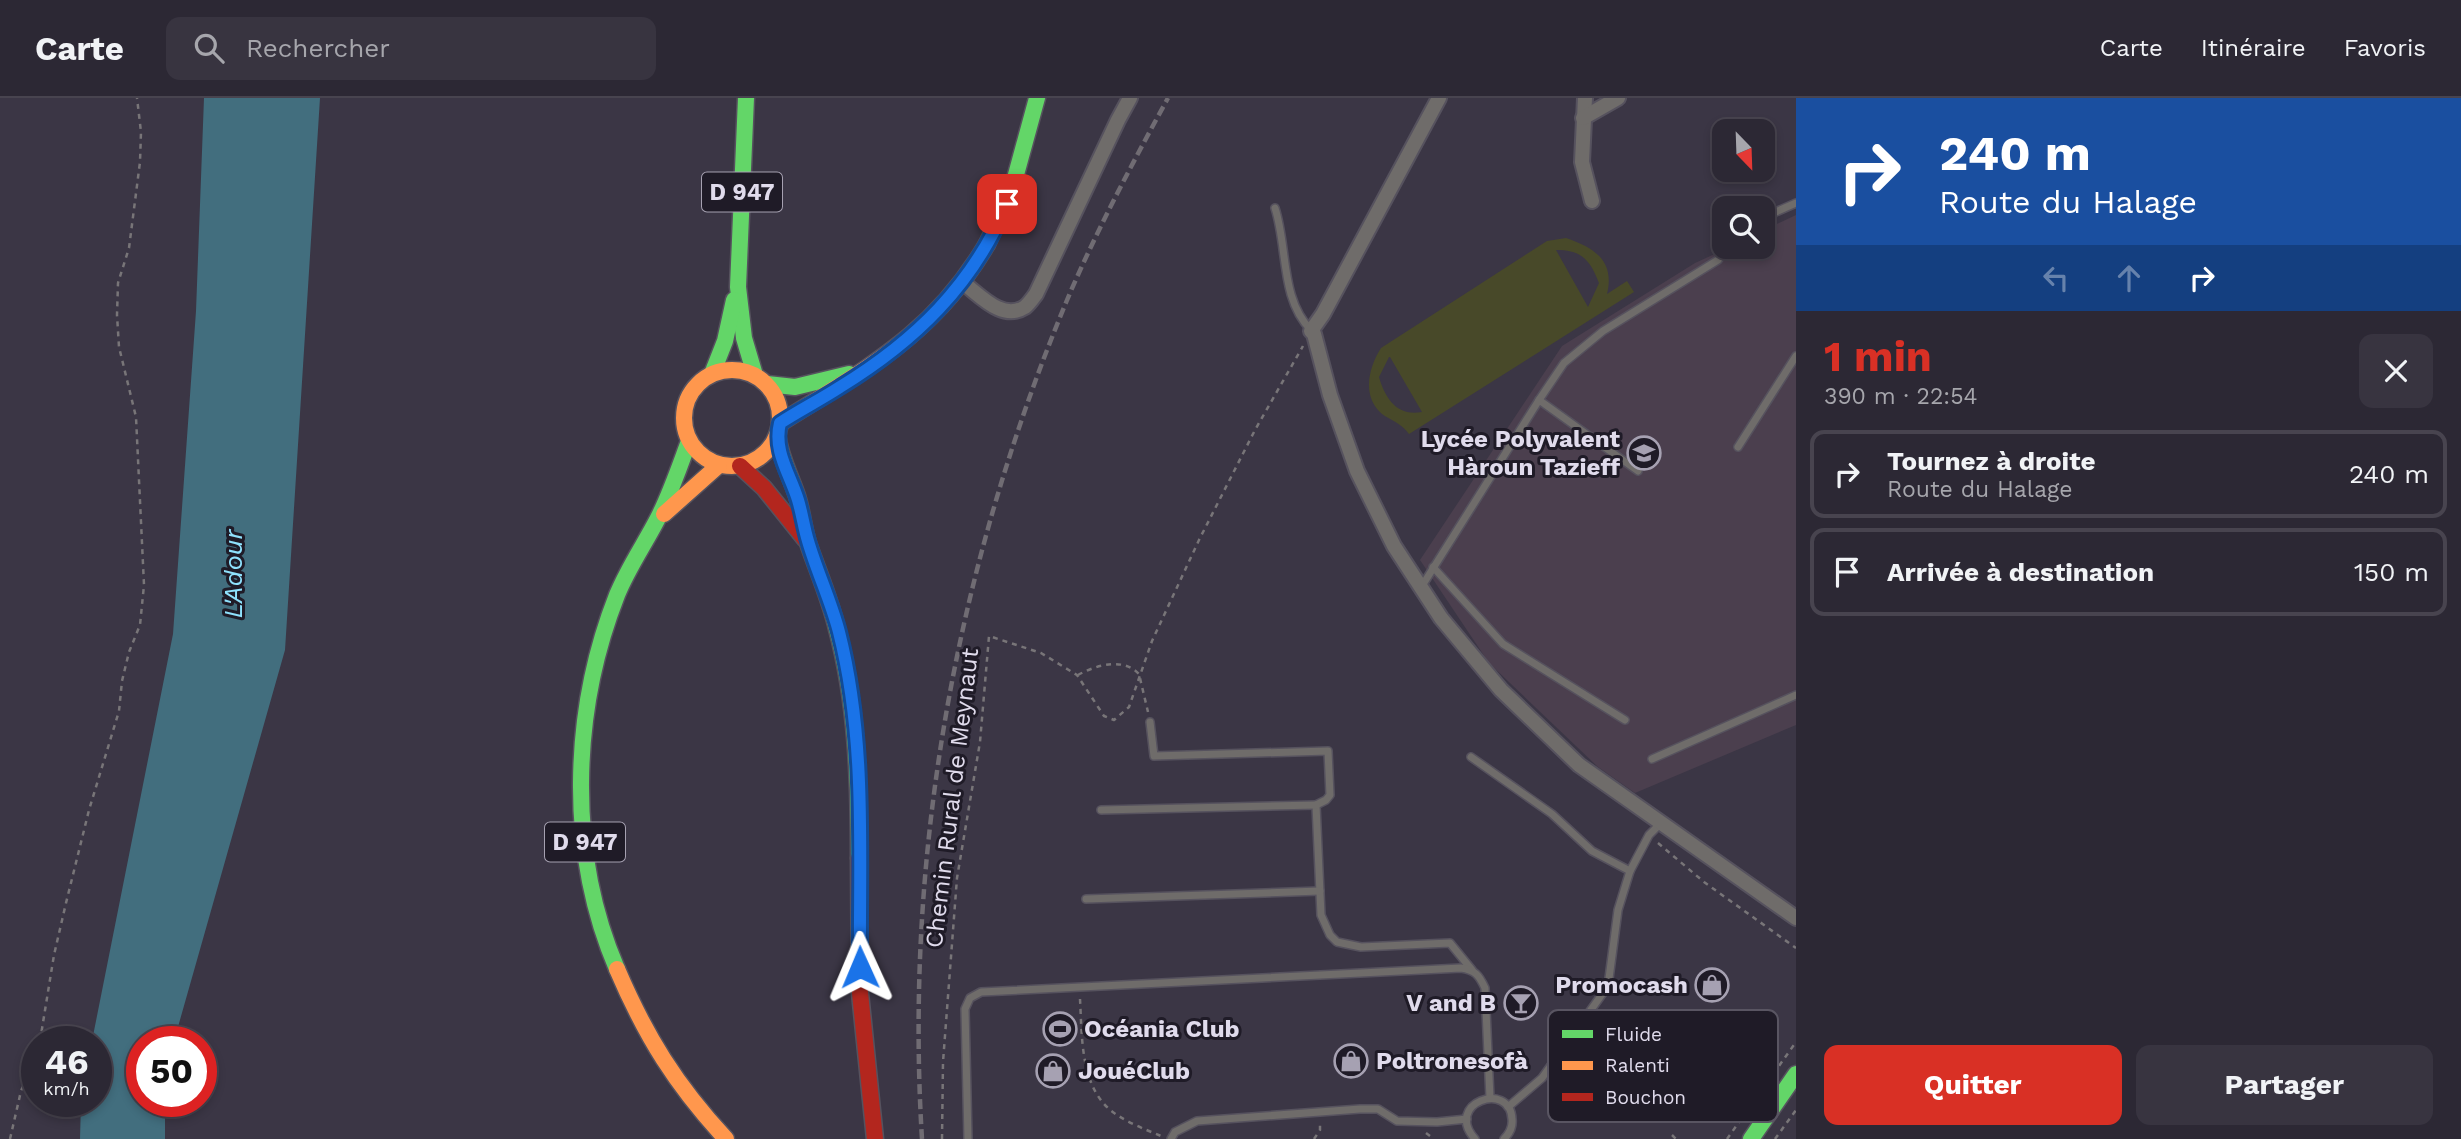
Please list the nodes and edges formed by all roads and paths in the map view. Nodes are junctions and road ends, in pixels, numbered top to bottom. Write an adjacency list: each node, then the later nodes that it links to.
1 (136, 98): 51 (path)
2 (746, 98): 15 (main road, D 947)
3 (1037, 98): 14 (main road)
4 (1130, 98): 14 (street)
5 (1439, 98): 16 (street)
6 (1584, 98): 8 (street)
7 (1618, 98): 8 (street)
8 (1583, 118): 9 (street)
9 (1592, 201)
10 (1796, 203): 12 (lane)
11 (1275, 208): 16 (lane)
12 (1775, 212)
13 (1719, 259): 21 (lane)
14 (962, 282): 18 (main road)
15 (738, 287): 19 (main road, D 947); 20 (main road, D 947)
16 (1311, 331): 31 (street); 32 (path, Chemin Rural de Meynaut)
17 (1796, 356): 24 (lane)
18 (863, 371): 20 (main road); 22 (main road)
19 (712, 374): 20 (main road); 23 (main road)
20 (761, 380): 22 (main road)
21 (1539, 400): 27 (lane); 30 (lane)
22 (779, 429): 26 (main road); 29 (main road)
23 (689, 441): 25 (main road); 28 (main road, D 947)
24 (1738, 447)
25 (719, 465): 26 (main road); 28 (main road, D 947)
26 (740, 466): 29 (main road)
27 (1638, 471)
28 (657, 521): 68 (main road, D 947)
29 (808, 542): 69 (main road)
30 (1433, 567): 31 (lane); 35 (lane)
31 (1421, 588): 41 (street)
32 (1139, 674): 33 (path); 33 (path, Chemin Rural de Meynaut); 36 (path)
33 (1077, 675): 70 (path, Chemin Rural de Meynaut)
34 (1796, 695): 38 (lane)
35 (1625, 720)
36 (1150, 722): 39 (lane)
37 (1471, 757): 43 (lane)
38 (1652, 759)
39 (1316, 805): 40 (lane); 44 (lane)
40 (1101, 810)
41 (1660, 824): 42 (lane); 46 (street)
42 (1648, 835): 43 (lane); 47 (path)
43 (1630, 871): 50 (lane)
44 (1320, 891): 45 (lane); 48 (lane)
45 (1086, 899)
46 (1796, 918)
47 (1796, 948)
48 (1472, 970): 49 (lane); 57 (lane)
49 (1079, 987): 71 (lane); 72 (path)
50 (1591, 1010)
51 (42, 1026)
52 (1796, 1042): 53 (path)
53 (1778, 1067)
54 (1548, 1070): 59 (lane)
55 (1796, 1073): 58 (main road)
56 (21, 1091): 67 (path)
57 (1490, 1098): 59 (lane); 62 (lane)
58 (1778, 1099)
59 (1508, 1107): 66 (lane)
60 (1796, 1110): 78 (path)
61 (1320, 1113): 62 (lane); 72 (lane); 73 (path)
62 (1467, 1119): 74 (lane)
63 (1739, 1122): 76 (path)
64 (1763, 1122): 77 (main road)
65 (1672, 1135): 75 (path)
66 (1508, 1138)
67 (10, 1139)
68 (726, 1139)
69 (876, 1139)
70 (942, 1139)
71 (968, 1139)
72 (1169, 1139)
73 (1314, 1139)
74 (1475, 1139)
75 (1676, 1139)
76 (1727, 1139)
77 (1751, 1139)
78 (1775, 1139)

